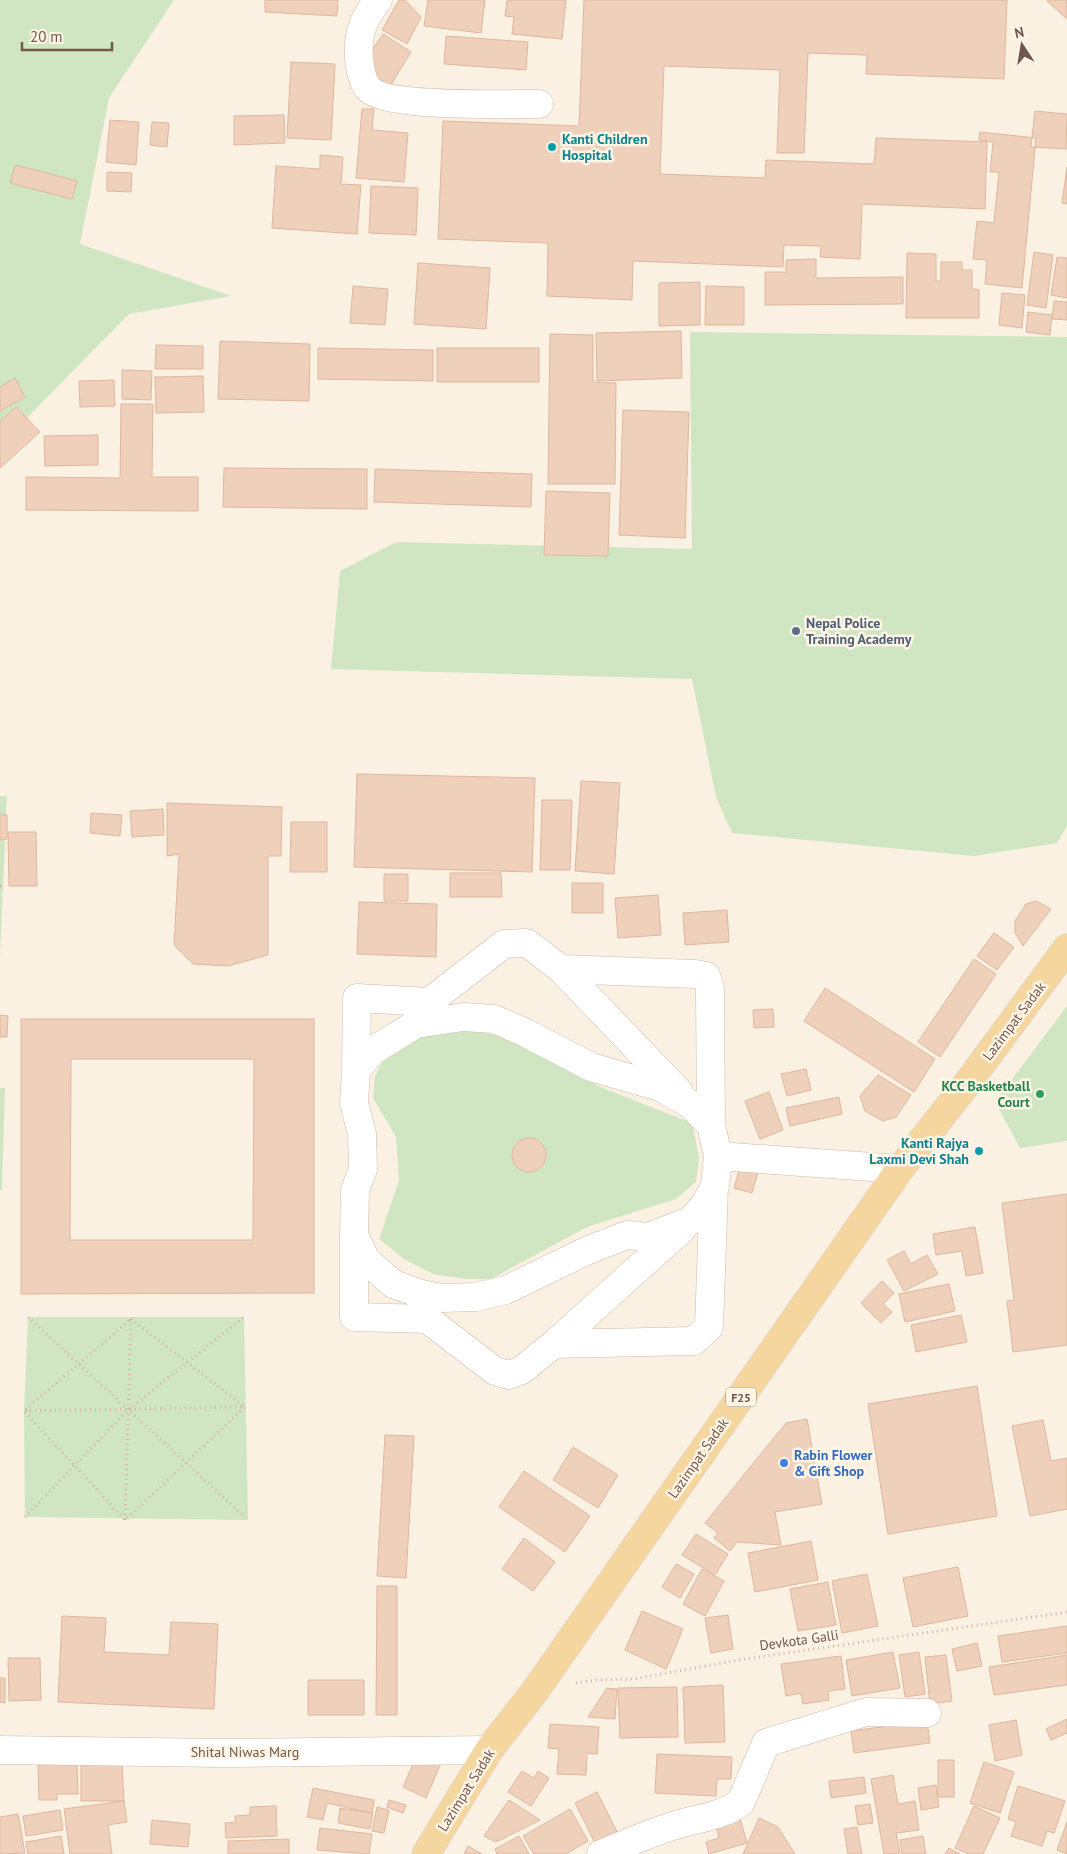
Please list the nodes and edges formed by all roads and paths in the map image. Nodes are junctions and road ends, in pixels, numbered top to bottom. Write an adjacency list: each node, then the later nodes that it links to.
1 (378, 0): 2 (street)
2 (539, 104)
3 (1067, 948): 9 (main road, Lazimpat Sadak / F25)
4 (561, 970): 5 (street); 6 (street); 7 (street)
5 (356, 1072): 6 (street); 12 (street)
6 (690, 1104): 7 (street)
7 (711, 1124): 8 (street)
8 (718, 1156): 9 (street); 10 (street)
9 (900, 1168): 28 (main road, Lazimpat Sadak / F25)
10 (714, 1186): 11 (street); 16 (street)
11 (690, 1221): 12 (street); 16 (street)
12 (354, 1235): 16 (street)
13 (244, 1317): 17 (path)
14 (28, 1318): 18 (path)
15 (131, 1319): 17 (path); 18 (path); 20 (path)
16 (554, 1344)
17 (187, 1363): 19 (path); 20 (path)
18 (79, 1364): 20 (path); 21 (path)
19 (245, 1407): 20 (path); 22 (path)
20 (128, 1410): 21 (path); 22 (path); 23 (path); 25 (path)
21 (24, 1411): 23 (path)
22 (186, 1463): 25 (path); 26 (path)
23 (75, 1465): 24 (path); 25 (path)
24 (24, 1517)
25 (125, 1520)
26 (248, 1520)
27 (1067, 1612): 28 (path, Devkota Galli)
28 (535, 1691): 31 (main road, Lazimpat Sadak / F25)
29 (927, 1713): 33 (street)
30 (0, 1750): 31 (street, Shital Niwas Marg)
31 (489, 1750): 32 (main road, Lazimpat Sadak / F25)
32 (426, 1854)
33 (601, 1854)

